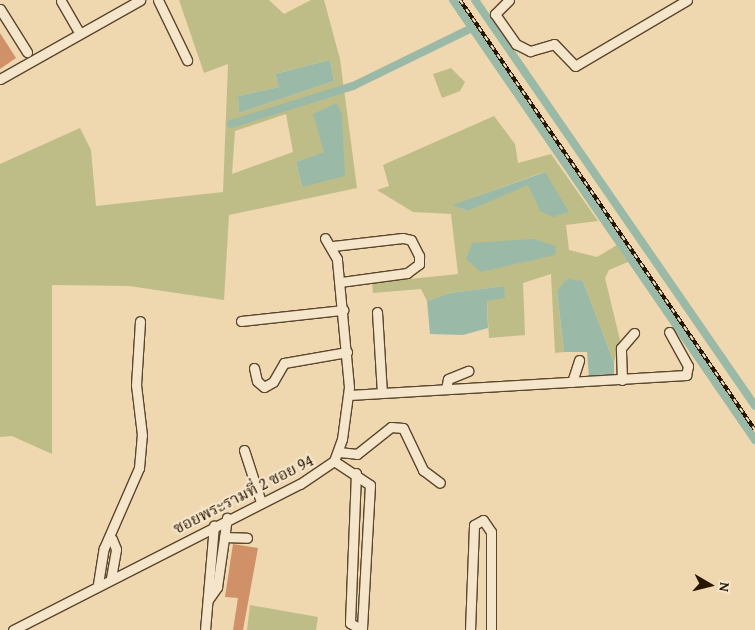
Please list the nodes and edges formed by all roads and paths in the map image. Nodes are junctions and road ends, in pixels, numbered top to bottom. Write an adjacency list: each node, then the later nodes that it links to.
1 (140, 0): 7 (street)
2 (158, 0): 9 (street)
3 (509, 0): 4 (street)
4 (687, 0)
5 (62, 1): 7 (street)
6 (0, 9): 8 (street)
7 (78, 32): 10 (street)
8 (27, 52)
9 (187, 60)
10 (0, 79)
11 (325, 238): 12 (street)
12 (333, 246): 13 (street); 13 (street)
13 (340, 282): 14 (street)
14 (343, 310): 16 (street); 20 (street)
15 (377, 312): 27 (street)
16 (241, 320)
17 (140, 321): 40 (street)
18 (634, 332): 24 (street)
19 (669, 332): 24 (street)
20 (347, 352): 22 (street); 28 (street)
21 (579, 360): 25 (street)
22 (254, 368)
23 (468, 371): 26 (street)
24 (622, 380): 25 (street)
25 (572, 382): 26 (street)
26 (446, 389): 27 (street)
27 (382, 393): 28 (street)
28 (349, 395): 30 (street)
29 (244, 450): 33 (street)
30 (336, 457): 31 (street); 32 (street); 33 (street, ซอยพระรามที่ 2 ซอย 94)
31 (356, 473): 36 (street); 37 (street)
32 (440, 483)
33 (261, 502): 34 (street, ซอยพระรามที่ 2 ซอย 94)
34 (227, 518): 35 (street, ซอยพระรามที่ 2 ซอย 94); 38 (street)
35 (214, 525): 41 (street, ซอยพระรามที่ 2 ซอย 94); 45 (street)
36 (355, 532): 37 (street); 43 (street)
37 (369, 534): 44 (street)
38 (224, 537): 39 (street); 45 (street)
39 (247, 538)
40 (112, 539): 41 (street); 42 (street)
41 (111, 578): 42 (street, ซอยพระรามที่ 2 ซอย 94)
42 (98, 584): 46 (street, ซอยพระรามที่ 2 ซอย 94)
43 (353, 585): 44 (street); 48 (street)
44 (365, 587): 48 (street)
45 (208, 600): 47 (street)
46 (13, 630)
47 (205, 630)
48 (362, 630)
49 (470, 630): 50 (street)
50 (491, 630)

